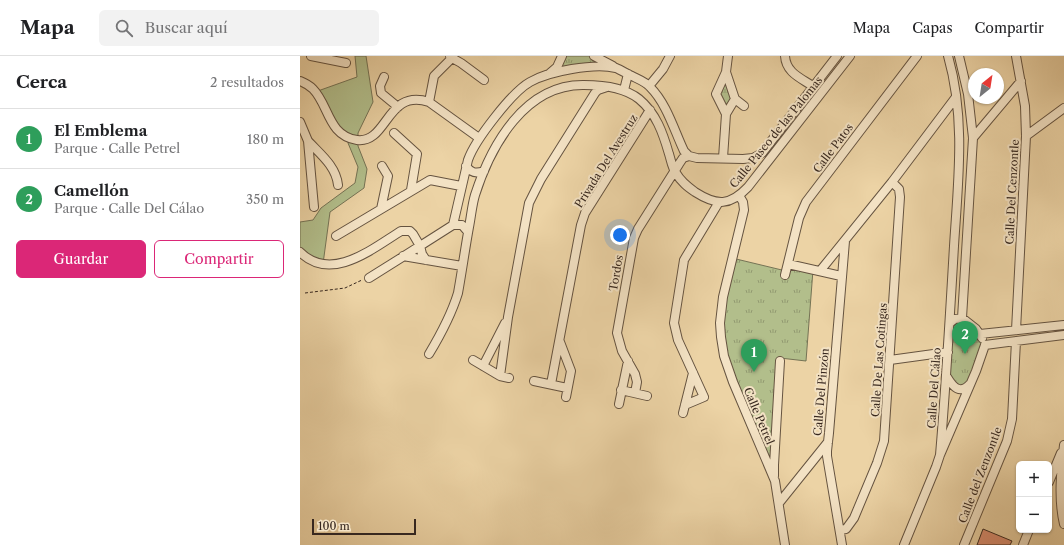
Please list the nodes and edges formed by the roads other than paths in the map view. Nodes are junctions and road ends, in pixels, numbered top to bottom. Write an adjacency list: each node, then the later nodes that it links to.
1 (311, 56): 14 (street)
2 (562, 56): 17 (street)
3 (594, 56): 15 (street)
4 (670, 56): 24 (street)
5 (728, 56): 16 (street)
6 (785, 56): 26 (street)
7 (837, 56): 26 (street, Calle Paseo de las Palomas)
8 (850, 56): 53 (street, Calle Paseo de las Palomas)
9 (918, 56): 65 (street, Calle Patos)
10 (948, 56): 28 (street)
11 (960, 56): 41 (street)
12 (1016, 56): 22 (street, Calle Del Cenzontle)
13 (451, 57): 21 (street); 29 (street)
14 (346, 63)
15 (617, 68): 17 (street); 18 (street)
16 (726, 72): 30 (street); 36 (street)
17 (550, 73): 40 (street)
18 (628, 74): 24 (street); 27 (street)
19 (384, 77): 33 (street)
20 (300, 80): 33 (street)
21 (484, 80)
22 (1021, 81): 39 (street, Calle Del Cenzontle); 41 (street)
23 (579, 85): 25 (street); 31 (street); 47 (street)
24 (650, 86): 43 (street)
25 (610, 87): 27 (street); 31 (street)
26 (814, 87): 44 (street, Calle Paseo de las Palomas)
27 (624, 90): 35 (street)
28 (956, 97): 49 (street); 73 (street)
29 (429, 102): 33 (street); 40 (street)
30 (733, 103): 32 (street); 36 (street)
31 (587, 106): 71 (street)
32 (744, 106)
33 (398, 107)
34 (1064, 108): 39 (street)
35 (650, 110): 48 (street); 78 (street, Privada Del Avestruz)
36 (726, 114): 44 (street)
37 (300, 122): 42 (street)
38 (394, 133): 52 (street)
39 (1026, 136): 75 (street, Calle Del Cenzontle)
40 (480, 138): 46 (street)
41 (973, 138): 72 (street)
42 (308, 141): 50 (street); 55 (street)
43 (689, 156): 44 (street, Calle Paseo de las Palomas); 48 (street, Tordos)
44 (723, 158)
45 (382, 166): 56 (street)
46 (466, 166): 47 (street); 51 (street)
47 (484, 171): 58 (street)
48 (675, 172): 54 (street); 85 (street, Tordos)
49 (892, 182): 60 (street); 84 (street, Calle De Las Cotingas)
50 (338, 185)
51 (461, 186): 52 (street); 57 (street)
52 (411, 190): 56 (street)
53 (740, 197): 54 (street, Calle Paseo de las Palomas); 105 (street, Calle Petrel)
54 (719, 202): 88 (street)
55 (314, 207)
56 (380, 209): 59 (street)
57 (453, 225): 58 (street); 61 (street)
58 (468, 232): 66 (street)
59 (336, 236)
60 (845, 240): 67 (street); 69 (street, Calle Del Pinzón)
61 (420, 246): 62 (street); 63 (street); 64 (street)
62 (300, 252)
63 (403, 256): 64 (street); 70 (street)
64 (426, 260): 66 (street)
65 (788, 264): 67 (street); 68 (street, Calle Patos)
66 (462, 266): 82 (street)
67 (820, 271): 69 (street)
68 (785, 275)
69 (841, 276): 101 (street, Calle Del Pinzón)
70 (369, 278)
71 (508, 317): 87 (street); 89 (street)
72 (962, 318): 73 (street); 76 (street)
73 (950, 324): 81 (street, Calle Del Cálao)
74 (1064, 325): 75 (street)
75 (1016, 330): 76 (street)
76 (980, 334): 80 (street)
77 (1064, 335): 79 (street)
78 (560, 341): 93 (street, Privada Del Avestruz); 95 (street)
79 (1016, 341): 80 (street); 113 (street, Calle del Zenzontle)
80 (985, 345): 94 (street, Calle Del Cálao)
81 (948, 352): 84 (street); 90 (street, Calle Del Cálao)
82 (429, 354)
83 (473, 360): 87 (street)
84 (890, 360): 108 (street, Calle De Las Cotingas)
85 (628, 361): 96 (street); 97 (street, Tordos)
86 (780, 361): 105 (street)
87 (483, 366): 89 (street)
88 (693, 373): 88 (street)
89 (500, 376): 91 (street)
90 (947, 377): 94 (street); 103 (street, Calle Del Cálao)
91 (509, 378)
92 (534, 381): 93 (street)
93 (551, 384): 95 (street)
94 (970, 384): 103 (street, Calle Del Cálao)
95 (567, 388): 99 (street)
96 (622, 390): 97 (street); 100 (street)
97 (635, 393): 98 (street)
98 (647, 396)
99 (566, 397)
100 (619, 404)
101 (828, 442): 106 (street); 108 (street, Calle Del Pinzón)
102 (1064, 446): 104 (street); 107 (street)
103 (940, 454): 112 (street, Calle Del Cálao)
104 (1052, 475)
105 (775, 481): 106 (street, Calle Petrel)
106 (779, 503): 110 (street)
107 (1064, 524)
108 (840, 530): 111 (street, Calle Del Pinzón)
109 (1028, 533): 114 (street)
110 (785, 545)
111 (842, 545)
112 (904, 545)
113 (964, 545)
114 (1023, 545)

